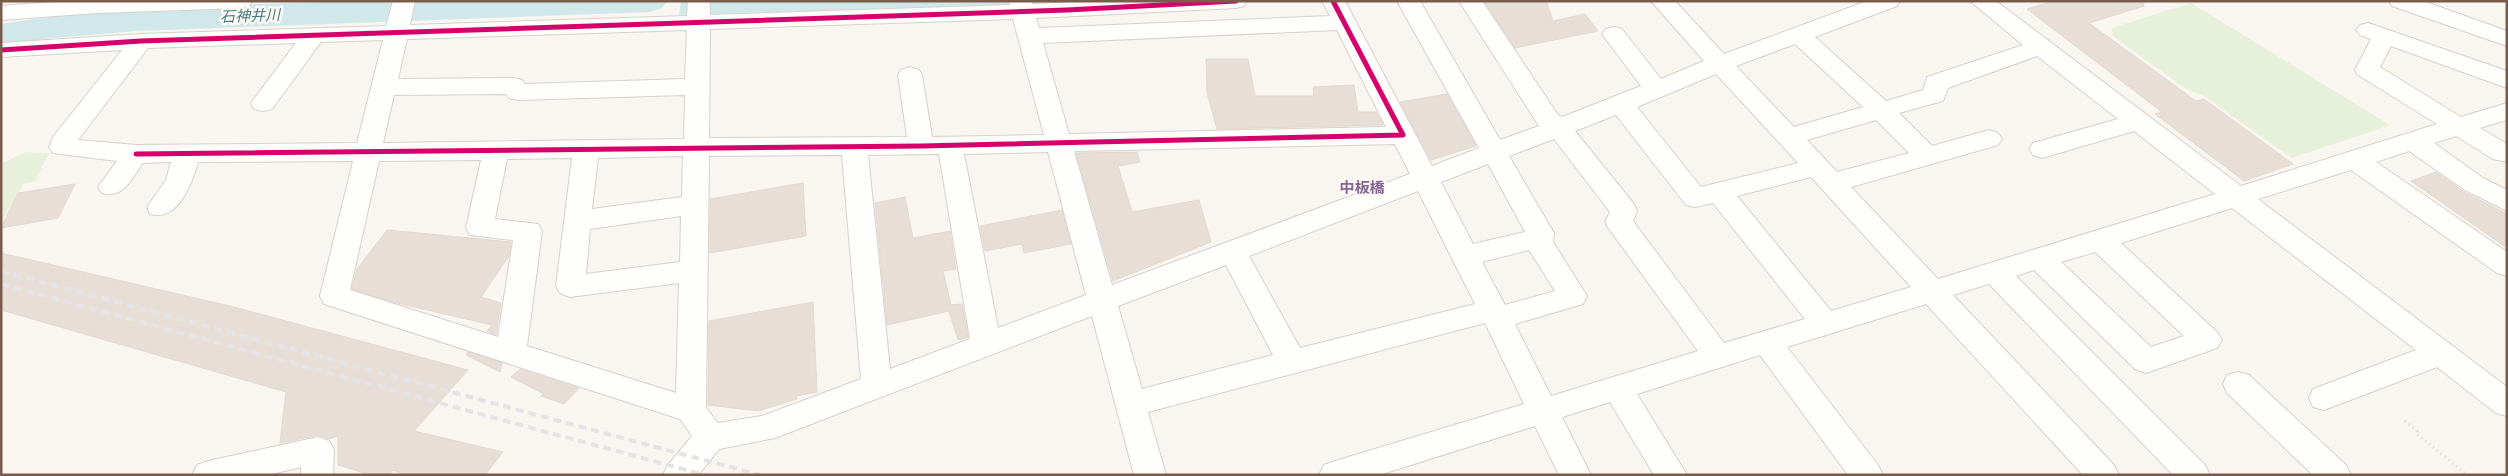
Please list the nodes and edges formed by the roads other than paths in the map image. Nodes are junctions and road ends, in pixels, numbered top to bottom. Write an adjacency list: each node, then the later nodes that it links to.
1 (240, 1): 10 (street)
2 (404, 1): 17 (street)
3 (1236, 1): 13 (street)
4 (1408, 1): 52 (street)
5 (1470, 1): 38 (street)
6 (1662, 1): 26 (street)
7 (1889, 1): 19 (street)
8 (1981, 1): 24 (street)
9 (2400, 1): 22 (street)
10 (185, 2): 11 (street)
11 (98, 4): 12 (street)
12 (47, 6): 15 (street)
13 (1021, 6): 16 (street); 21 (street)
14 (1338, 12): 21 (street); 39 (street)
15 (1, 14)
16 (699, 14): 17 (street); 30 (street)
17 (397, 30): 20 (street); 29 (street)
18 (1614, 34): 31 (street)
19 (1798, 34): 26 (street); 34 (street)
20 (314, 35): 23 (street); 32 (street)
21 (1030, 36): 43 (street)
22 (2507, 39)
23 (141, 41): 25 (street); 55 (street)
24 (2039, 47): 34 (street); 36 (street)
25 (2, 51)
26 (1719, 64): 31 (street); 40 (street)
27 (910, 75): 46 (street)
28 (2507, 80): 37 (street)
29 (384, 87): 30 (street); 50 (street)
30 (696, 87): 47 (street)
31 (1657, 90): 33 (street)
32 (263, 103)
33 (1621, 104): 38 (street); 61 (street)
34 (1881, 110): 40 (street); 56 (street)
35 (2507, 111): 37 (street)
36 (2138, 122): 48 (street); 62 (street)
37 (2460, 126): 42 (street); 54 (street)
38 (1560, 127): 52 (street); 83 (street)
39 (1403, 135): 43 (street); 59 (street)
40 (1789, 137): 58 (street)
41 (1989, 139): 56 (street)
42 (2413, 141): 57 (street); 63 (street)
43 (1058, 143): 44 (street); 76 (street)
44 (950, 145): 46 (street); 80 (street)
45 (854, 146): 46 (street); 47 (street); 86 (street)
46 (921, 146)
47 (694, 147): 49 (street); 64 (street)
48 (2042, 149)
49 (586, 150): 51 (street); 66 (street)
50 (367, 151): 51 (street); 53 (street); 81 (street)
51 (496, 151): 81 (street)
52 (1494, 152): 59 (street); 67 (street)
53 (187, 153): 55 (street); 65 (street)
54 (2507, 153)
55 (136, 154): 60 (street)
56 (1928, 157): 58 (street)
57 (2356, 160): 62 (street); 72 (street)
58 (1825, 175): 61 (street); 75 (street)
59 (1425, 178): 69 (street); 70 (street)
60 (111, 187)
61 (1719, 192): 78 (street)
62 (2236, 196): 68 (street); 82 (street)
63 (2507, 202)
64 (695, 205): 66 (street); 73 (street)
65 (160, 208)
66 (578, 221): 73 (street)
67 (1540, 238): 70 (street); 77 (street)
68 (2100, 240): 71 (street); 71 (street)
69 (1232, 251): 76 (street); 84 (street)
70 (1465, 256): 77 (street)
71 (2039, 258): 74 (street)
72 (2507, 266)
73 (694, 271): 91 (street)
74 (1994, 272): 75 (street); 103 (street)
75 (1932, 291): 78 (street); 102 (street)
76 (1102, 300): 80 (street); 89 (street)
77 (1495, 314): 84 (street); 92 (street)
78 (1825, 324): 79 (street)
79 (1766, 342): 83 (street); 101 (street)
80 (986, 344): 86 (street)
81 (511, 352): 91 (street)
82 (2441, 353): 88 (street); 90 (street)
83 (1718, 357): 87 (street)
84 (1292, 362): 89 (street)
85 (2238, 384): 104 (street)
86 (877, 386): 93 (street)
87 (1617, 388): 92 (street); 100 (street)
88 (2324, 398)
89 (1130, 404): 97 (street)
90 (2507, 404)
91 (691, 410): 93 (street)
92 (1542, 412): 98 (street); 99 (street)
93 (710, 437): 96 (street)
94 (208, 475): 95 (street)
95 (317, 475)
96 (679, 475)
97 (1150, 475)
98 (1335, 475)
99 (1574, 475)
100 (1671, 475)
101 (1867, 475)
102 (2103, 475)
103 (2194, 475)
104 (2335, 475)

